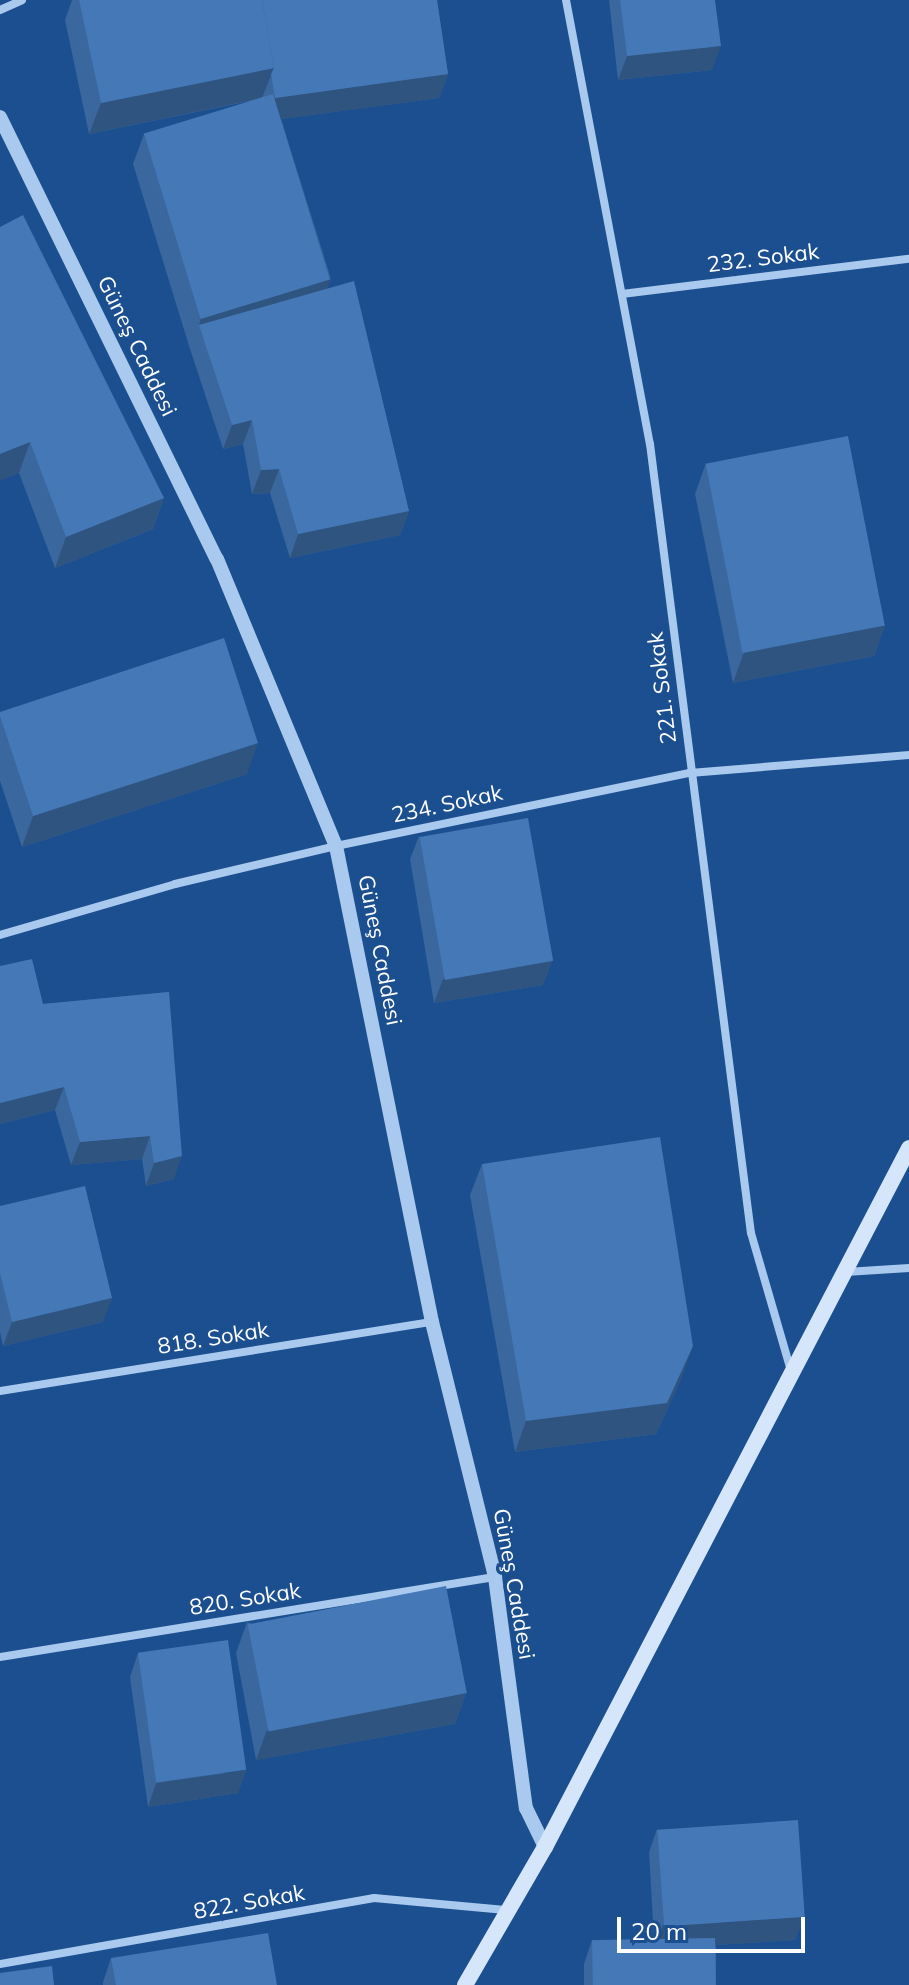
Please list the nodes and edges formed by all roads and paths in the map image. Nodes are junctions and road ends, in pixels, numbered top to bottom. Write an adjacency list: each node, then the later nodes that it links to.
1 (22, 0): 3 (street)
2 (566, 0): 6 (street, 221. Sokak)
3 (0, 10)
4 (0, 117): 9 (street, Güneş Caddesi)
5 (909, 259): 6 (street, 232. Sokak)
6 (622, 294): 8 (street, 221. Sokak)
7 (909, 755): 8 (street, 234. Sokak)
8 (690, 773): 9 (street, 234. Sokak); 15 (street, 221. Sokak)
9 (336, 846): 10 (street, 234. Sokak); 14 (street, Güneş Caddesi)
10 (0, 935)
11 (909, 1148): 13 (main road)
12 (909, 1268): 13 (street)
13 (843, 1272): 15 (main road)
14 (432, 1322): 16 (street, 818. Sokak); 17 (street, Güneş Caddesi)
15 (791, 1371): 19 (main road)
16 (0, 1391)
17 (495, 1577): 18 (street, 820. Sokak); 19 (street, Güneş Caddesi)
18 (0, 1657)
19 (545, 1847): 20 (main road)
20 (505, 1910): 21 (street, 822. Sokak); 22 (main road)
21 (0, 1964)
22 (465, 1985)

